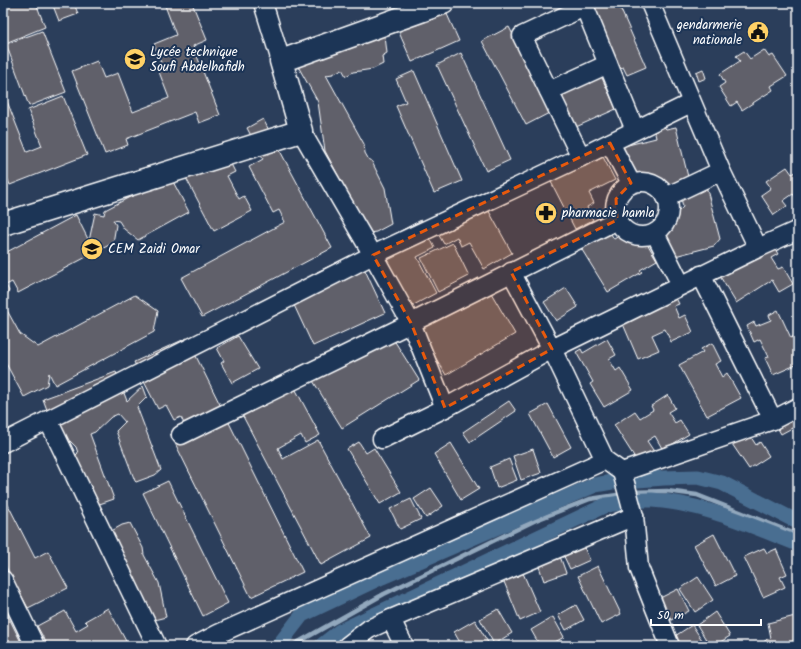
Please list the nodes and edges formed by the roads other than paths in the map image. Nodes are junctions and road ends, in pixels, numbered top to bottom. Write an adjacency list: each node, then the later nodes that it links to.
1 (264, 3): 5 (street)
2 (443, 3): 5 (street)
3 (650, 3): 8 (street)
4 (584, 5): 6 (street); 7 (street)
5 (281, 61): 10 (street)
6 (608, 64): 7 (street); 9 (street)
7 (549, 91): 12 (street)
8 (691, 103): 9 (street); 13 (street)
9 (635, 130): 11 (street)
10 (301, 131): 17 (street); 21 (street)
11 (610, 143): 12 (street); 14 (street)
12 (581, 157): 21 (street)
13 (721, 171): 15 (street); 20 (street)
14 (631, 183): 15 (street); 16 (street)
15 (666, 196): 19 (street)
16 (617, 220): 19 (street); 22 (street)
17 (3, 224)
18 (798, 230): 20 (street)
19 (655, 233): 24 (street)
20 (758, 248): 23 (street)
21 (373, 255): 25 (street); 29 (street)
22 (511, 272): 25 (street); 26 (street)
23 (701, 276): 24 (street); 30 (street)
24 (681, 285): 26 (street)
25 (411, 323): 28 (street); 31 (street)
26 (552, 349): 28 (street); 34 (street)
27 (798, 407): 30 (street)
28 (445, 408): 32 (street)
29 (48, 420): 33 (street); 41 (street)
30 (773, 420): 35 (street)
31 (181, 435)
32 (382, 439)
33 (3, 443)
34 (605, 460): 35 (street); 42 (street)
35 (624, 476): 36 (street)
36 (633, 509): 38 (street); 39 (street)
37 (3, 580): 40 (street)
38 (391, 619): 43 (street); 44 (street)
39 (665, 644)
40 (35, 646)
41 (157, 646)
42 (195, 646)
43 (347, 646)
44 (404, 646)

